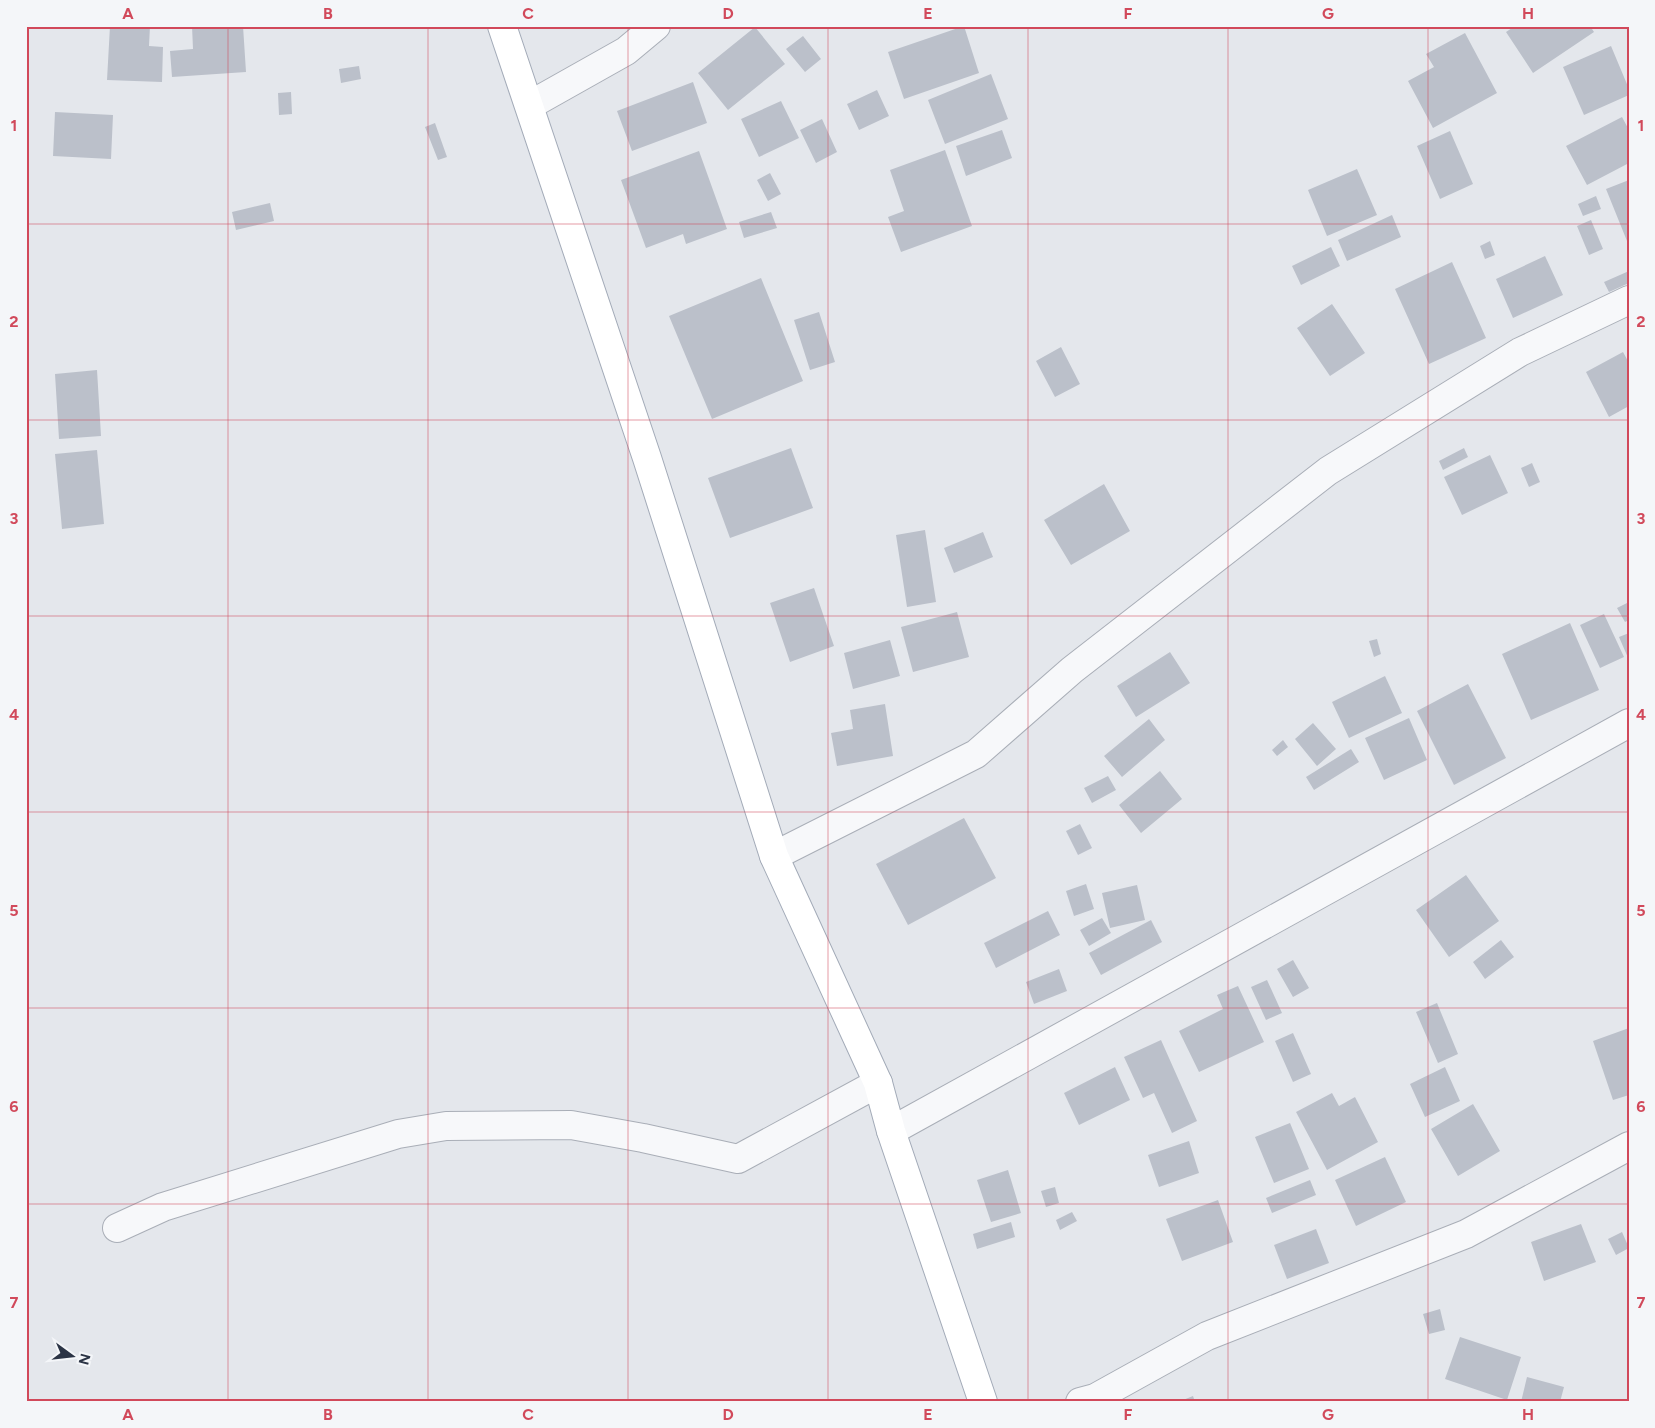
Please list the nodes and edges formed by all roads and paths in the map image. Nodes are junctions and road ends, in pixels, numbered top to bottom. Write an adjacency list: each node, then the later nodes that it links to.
1 (502, 26): 3 (main road)
2 (656, 26): 3 (street)
3 (530, 105): 6 (main road)
4 (1629, 300): 6 (street)
5 (1629, 723): 8 (street)
6 (774, 856): 7 (main road)
7 (878, 1082): 8 (main road); 10 (street)
8 (891, 1131): 11 (main road)
9 (1629, 1146): 12 (street)
10 (117, 1228)
11 (984, 1402)
12 (1080, 1402)

